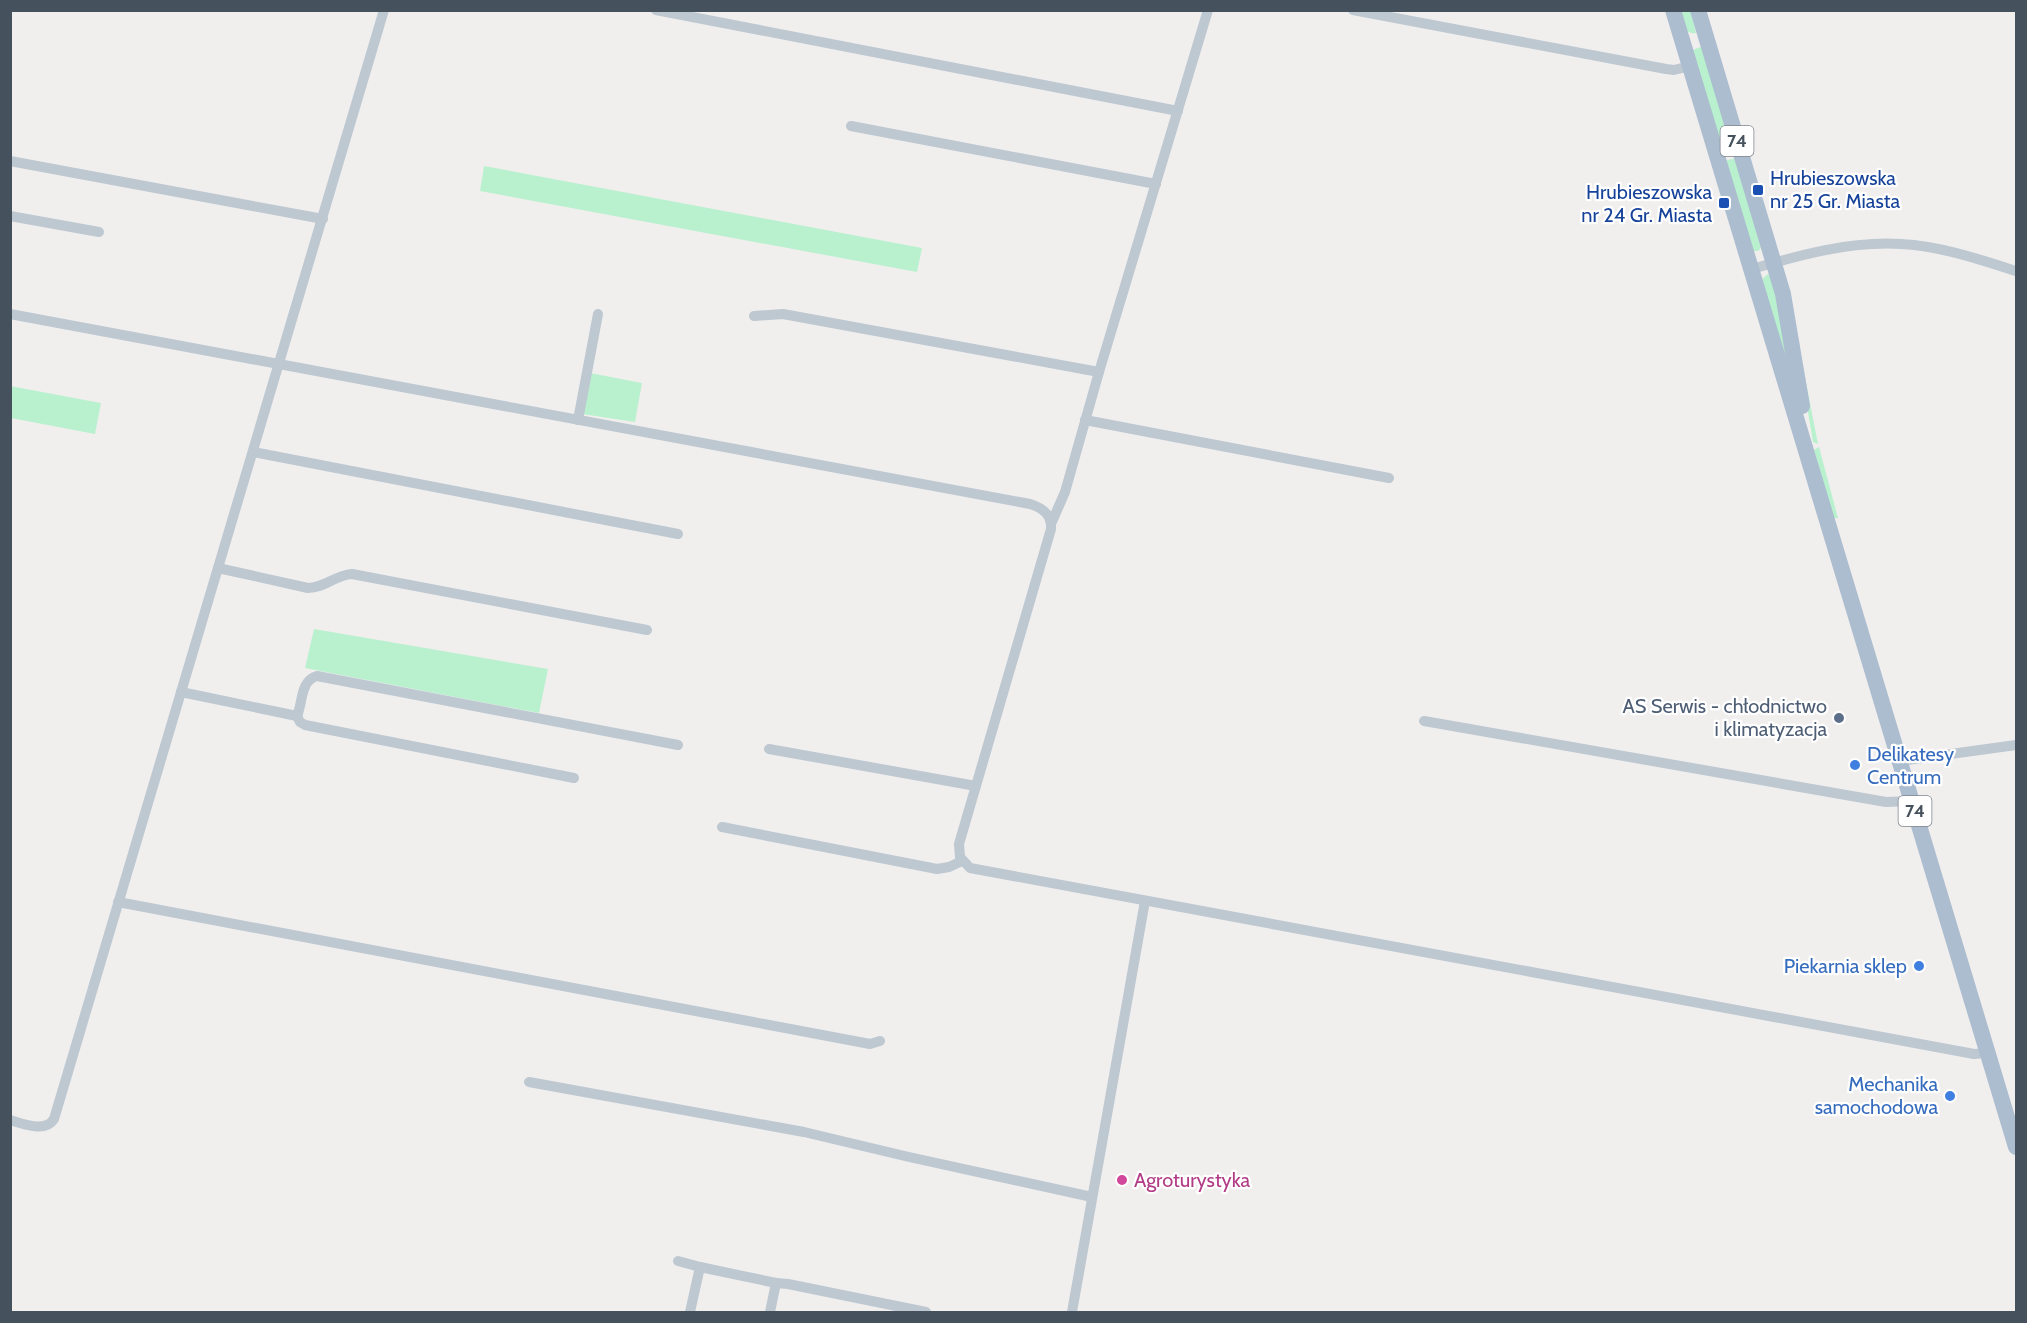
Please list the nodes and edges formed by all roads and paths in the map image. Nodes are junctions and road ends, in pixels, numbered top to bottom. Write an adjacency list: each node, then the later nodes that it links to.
1 (384, 10): 13 (street)
2 (656, 10): 8 (street)
3 (1208, 10): 8 (street)
4 (1353, 10): 7 (street)
5 (1673, 10): 7 (main road, 74)
6 (1698, 10): 15 (main road, 74)
7 (1690, 66): 17 (main road, 74)
8 (1178, 111): 11 (street)
9 (851, 126): 11 (street)
10 (10, 161): 13 (street)
11 (1156, 184): 22 (street)
12 (10, 216): 14 (street)
13 (323, 219): 21 (street)
14 (99, 232)
15 (1775, 267): 16 (street); 17 (street); 26 (main road, 74)
16 (2016, 271)
17 (1753, 274): 26 (main road, 74)
18 (10, 314): 21 (street)
19 (598, 314): 23 (street)
20 (754, 316): 22 (street)
21 (280, 364): 23 (street); 25 (street)
22 (1099, 372): 24 (street)
23 (578, 420): 28 (street)
24 (1085, 420): 27 (street); 28 (street)
25 (253, 452): 29 (street); 30 (street)
26 (1814, 475): 38 (main road, 74)
27 (1389, 478)
28 (1051, 524): 40 (street)
29 (678, 534)
30 (218, 568): 31 (street); 32 (street)
31 (647, 630)
32 (181, 692): 33 (street); 45 (street)
33 (297, 717): 35 (street); 39 (street)
34 (1424, 721): 41 (street)
35 (678, 745)
36 (2016, 745): 38 (street)
37 (768, 749): 40 (street)
38 (1900, 761): 41 (main road, 74)
39 (574, 778)
40 (976, 786): 43 (street)
41 (1912, 801): 47 (main road, 74)
42 (722, 826): 43 (street)
43 (962, 861): 44 (street)
44 (1145, 901): 47 (street); 51 (street)
45 (118, 902): 46 (street); 49 (street)
46 (880, 1041)
47 (1988, 1053): 50 (main road, 74)
48 (529, 1082): 51 (street)
49 (10, 1120)
50 (2016, 1147)
51 (1092, 1197): 59 (street)
52 (678, 1261): 53 (street)
53 (700, 1267): 54 (street); 56 (street)
54 (776, 1283): 55 (street); 57 (street)
55 (887, 1309): 58 (street)
56 (690, 1312)
57 (770, 1312)
58 (926, 1312)
59 (1072, 1312)

